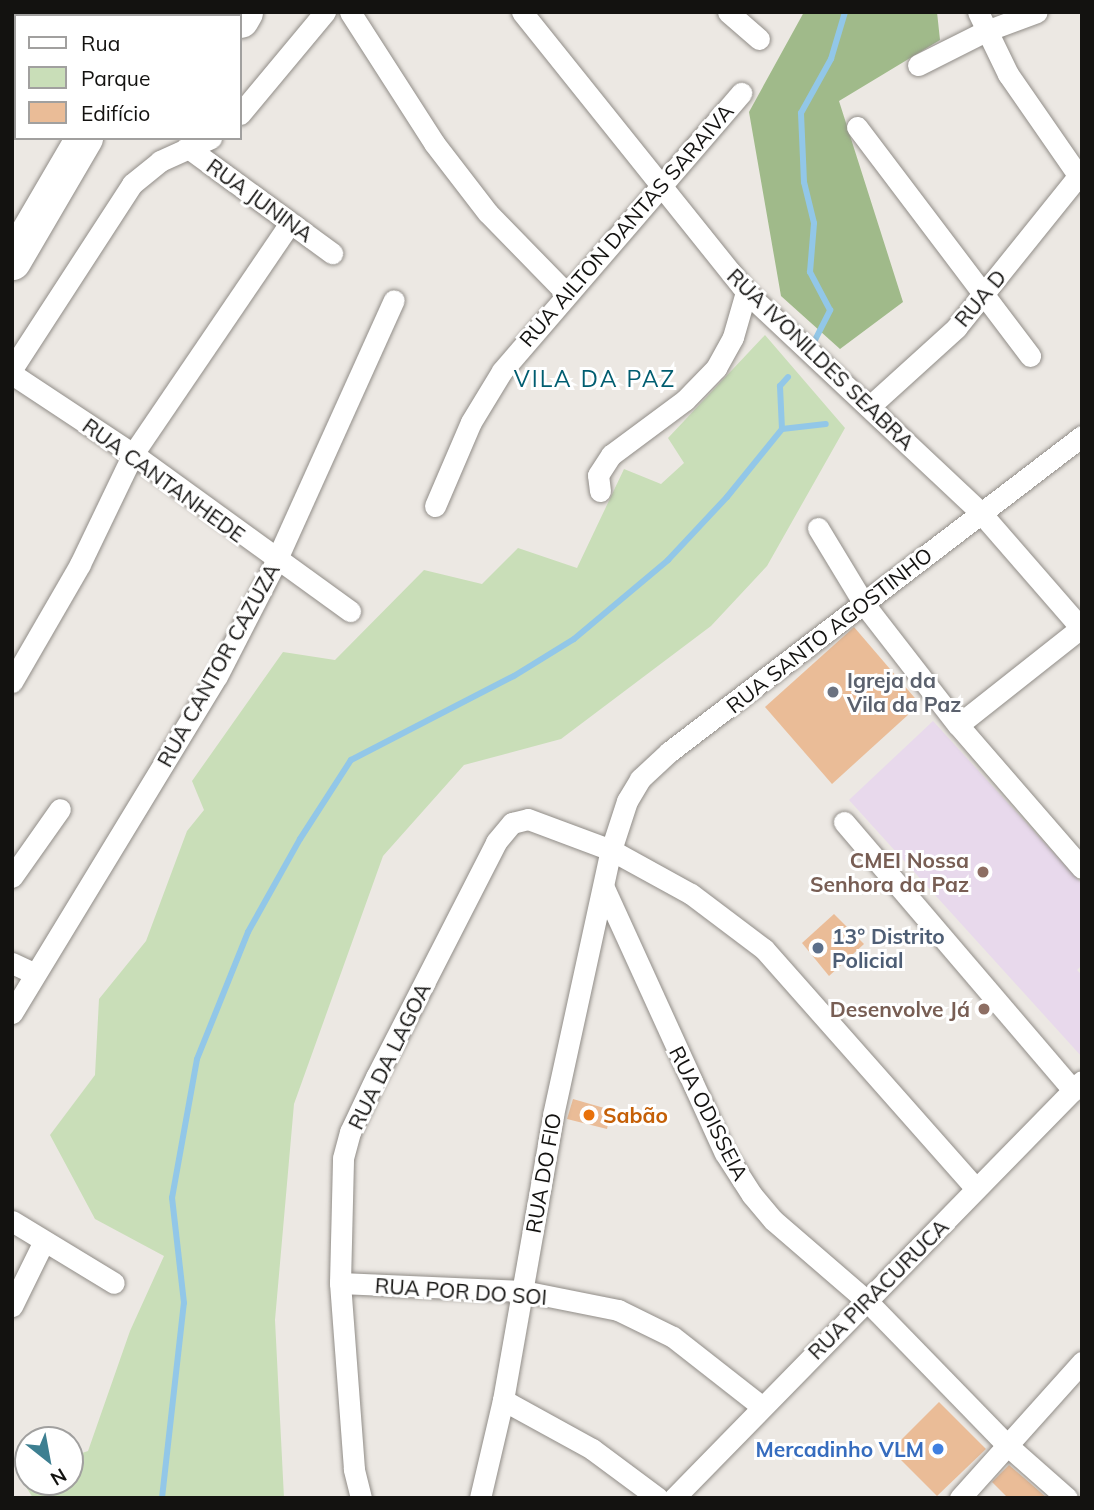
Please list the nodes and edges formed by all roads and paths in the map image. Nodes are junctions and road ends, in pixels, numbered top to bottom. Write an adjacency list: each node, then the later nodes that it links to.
1 (325, 12): 10 (street)
2 (350, 12): 22 (street)
3 (522, 12): 17 (street, RUA IVONILDES SEABRA)
4 (728, 12): 7 (street)
5 (1037, 12): 6 (street)
6 (982, 21): 8 (street); 15 (street)
7 (759, 39)
8 (918, 65)
9 (741, 93): 17 (street, RUA AILTON DANTAS SARAIVA)
10 (242, 112)
11 (857, 127): 24 (street)
12 (83, 140): 16 (highway)
13 (206, 140): 14 (street)
14 (187, 147): 18 (street, RUA JUNINA); 27 (street)
15 (1080, 179): 24 (street, RUA D)
16 (56, 180): 19 (highway); 21 (highway)
17 (658, 184): 22 (street, RUA AILTON DANTAS SARAIVA); 23 (street, RUA IVONILDES SEABRA)
18 (290, 223): 20 (street, RUA JUNINA); 30 (street)
19 (12, 226)
20 (332, 253)
21 (12, 261)
22 (565, 292): 32 (street, RUA AILTON DANTAS SARAIVA)
23 (746, 292): 28 (street, RUA IVONILDES SEABRA); 31 (street)
24 (982, 298): 26 (street); 28 (street, RUA D)
25 (394, 300): 35 (street, RUA CANTOR CAZUZA)
26 (1031, 356)
27 (12, 371): 30 (street, RUA CANTANHEDE)
28 (869, 407): 33 (street, RUA IVONILDES SEABRA)
29 (1082, 436): 33 (street, RUA SANTO AGOSTINHO)
30 (133, 454): 35 (street, RUA CANTANHEDE); 39 (street)
31 (600, 491)
32 (435, 506)
33 (981, 513): 36 (street, RUA SANTO AGOSTINHO); 38 (street, RUA IVONILDES SEABRA)
34 (818, 528): 36 (street)
35 (276, 561): 37 (street, RUA CANTANHEDE); 48 (street, RUA CANTOR CAZUZA)
36 (864, 604): 40 (street); 43 (street, RUA SANTO AGOSTINHO)
37 (350, 611)
38 (1081, 628): 40 (street)
39 (12, 682)
40 (958, 725): 44 (street)
41 (60, 809): 45 (street)
42 (844, 822): 50 (street)
43 (611, 850): 46 (street, RUA DO FIO); 51 (street, RUA DA LAGOA); 55 (street, RUA DA LAGOA)
44 (1082, 868)
45 (12, 877)
46 (604, 888): 56 (street, RUA DO FIO); 57 (street, RUA ODISSEIA)
47 (12, 963): 48 (street)
48 (33, 973): 49 (street, RUA CANTOR CAZUZA)
49 (12, 1013)
50 (1077, 1085): 51 (street, RUA PIRACURUCA)
51 (976, 1189): 57 (street, RUA PIRACURUCA)
52 (12, 1221): 53 (street)
53 (43, 1243): 54 (street); 58 (street)
54 (114, 1283)
55 (340, 1283): 56 (street, RUA POR DO SOI); 63 (street, RUA DA LAGOA)
56 (523, 1291): 60 (street, RUA DO FIO); 61 (street, RUA POR DO SOI)
57 (867, 1301): 61 (street, RUA PIRACURUCA); 62 (street, RUA ODISSEIA)
58 (12, 1306)
59 (1082, 1362): 62 (street)
60 (503, 1400): 64 (street, RUA DO FIO); 65 (street)
61 (761, 1406): 66 (street, RUA PIRACURUCA)
62 (1007, 1445): 67 (street); 68 (street, RUA ODISSEIA)
63 (361, 1498)
64 (480, 1498)
65 (658, 1498)
66 (674, 1498)
67 (960, 1498)
68 (1068, 1498)

